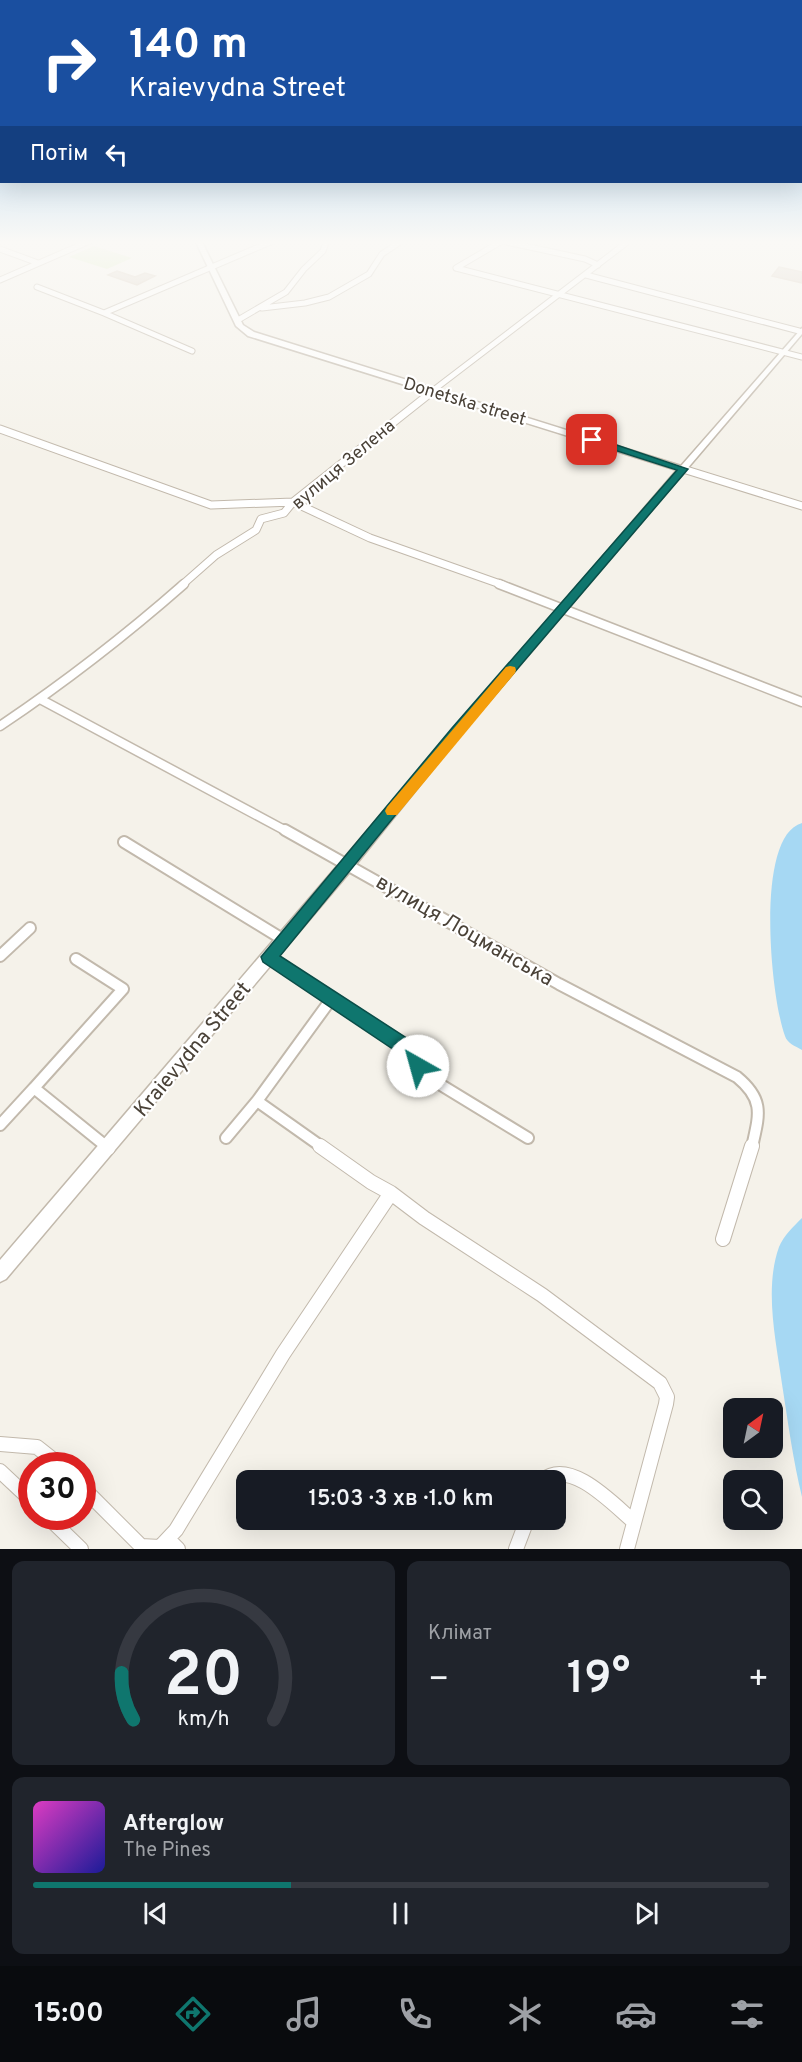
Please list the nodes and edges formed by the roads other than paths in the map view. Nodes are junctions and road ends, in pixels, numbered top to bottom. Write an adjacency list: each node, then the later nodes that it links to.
1 (234, 312): 7 (street)
2 (253, 312): 7 (street)
3 (537, 312): 12 (street, вулиця Зелена)
4 (627, 312): 10 (street)
5 (731, 312): 8 (street)
6 (104, 313): 9 (street)
7 (238, 320): 12 (street, Donetska street)
8 (800, 330): 10 (street, Kraievydna Street)
9 (192, 351)
10 (782, 352): 11 (street); 14 (street, Kraievydna Street)
11 (802, 357)
12 (434, 391): 14 (street, Donetska street); 15 (street, вулиця Зелена)
13 (0, 429): 15 (street)
14 (683, 469): 16 (street); 17 (street, Kraievydna Street)
15 (293, 502): 17 (street); 18 (street, вулиця Зелена)
16 (802, 506)
17 (563, 610): 19 (street); 22 (street, Kraievydna Street)
18 (40, 699): 20 (street, вулиця Зелена); 22 (street, вулиця Лоцманська)
19 (802, 702)
20 (0, 726)
21 (124, 842): 24 (street)
22 (348, 864): 24 (street, Kraievydna Street); 36 (street, вулиця Лоцманська)
23 (30, 928): 25 (street)
24 (284, 940): 26 (street, Kraievydna Street)
25 (0, 956)
26 (269, 957): 28 (street); 34 (street, Kraievydna Street)
27 (76, 958): 29 (street)
28 (332, 998): 30 (street); 33 (street)
29 (34, 1088): 31 (street); 34 (street)
30 (257, 1101): 32 (street); 35 (street)
31 (0, 1125)
32 (226, 1138)
33 (528, 1138)
34 (108, 1148): 37 (street, Kraievydna Street)
35 (390, 1193): 44 (street); 47 (street)
36 (723, 1239)
37 (0, 1274)
38 (0, 1444): 39 (street)
39 (43, 1452)
40 (0, 1471): 42 (street)
41 (566, 1474): 44 (street)
42 (18, 1488)
43 (96, 1501): 47 (street)
44 (633, 1521): 50 (street)
45 (61, 1530): 48 (street)
46 (524, 1530): 49 (street)
47 (173, 1545)
48 (81, 1549)
49 (516, 1549)
50 (627, 1549)

